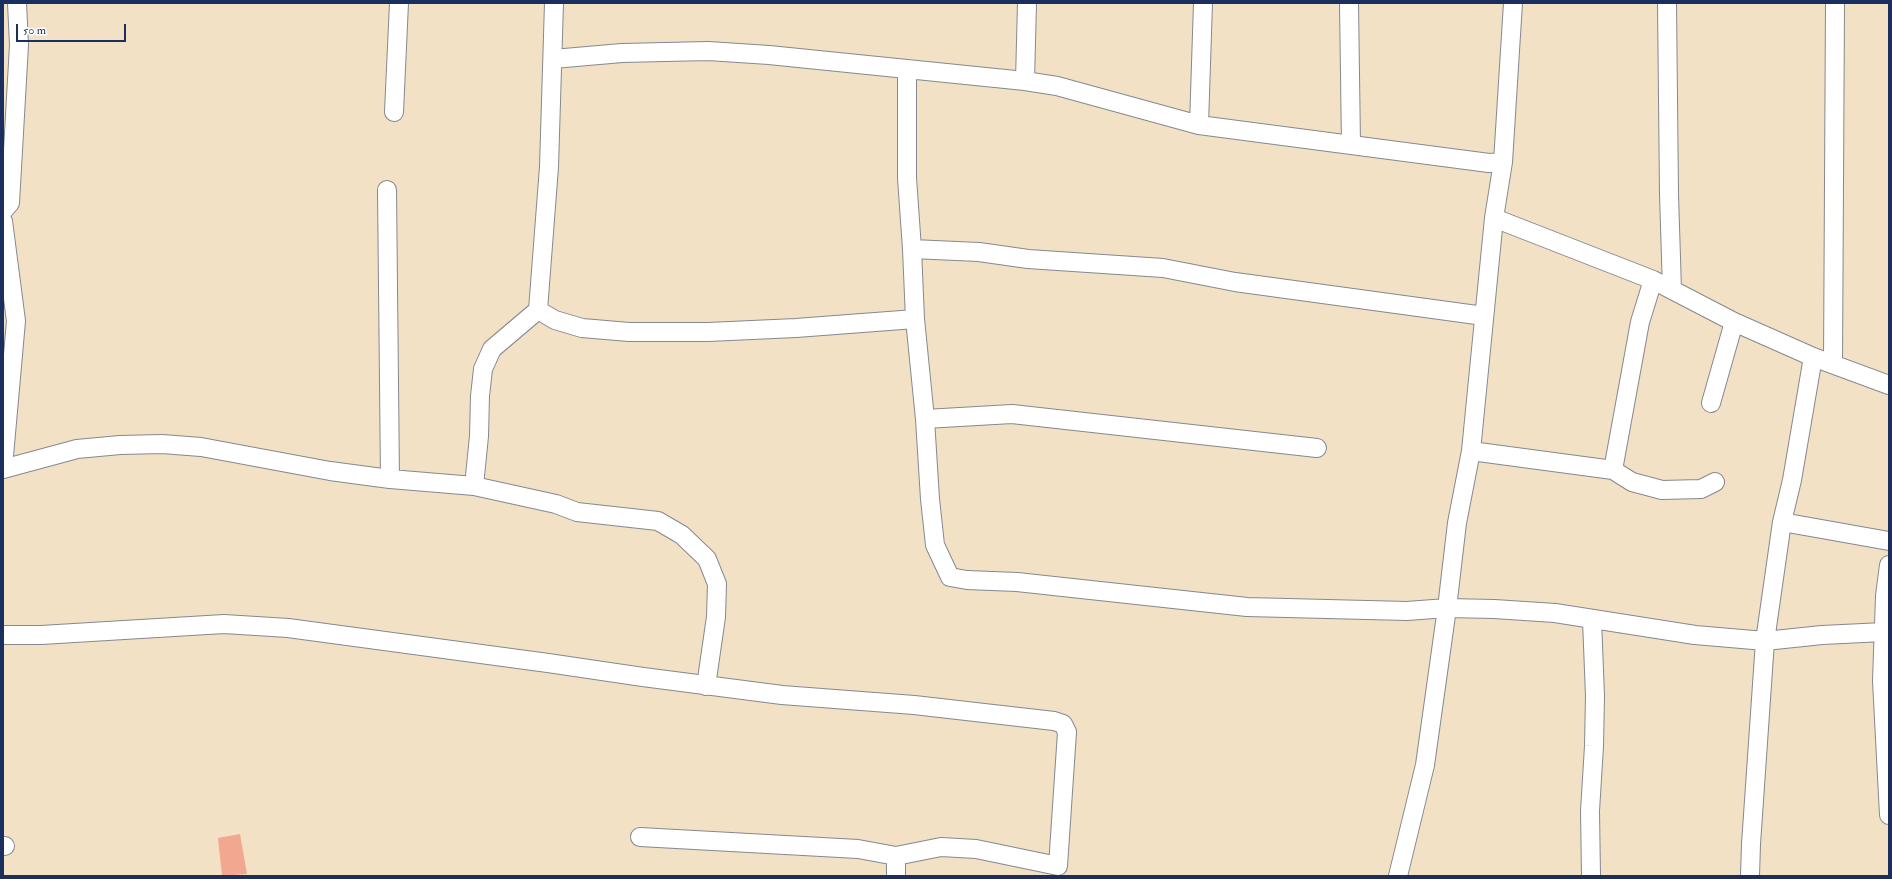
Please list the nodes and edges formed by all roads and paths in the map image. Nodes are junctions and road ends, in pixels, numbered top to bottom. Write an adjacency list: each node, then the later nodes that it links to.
1 (17, 3): 10 (street)
2 (399, 3): 14 (street)
3 (554, 3): 11 (street)
4 (1026, 3): 13 (street)
5 (1203, 3): 15 (street)
6 (1349, 3): 16 (street)
7 (1513, 3): 17 (street)
8 (1667, 3): 24 (street)
9 (1835, 3): 30 (street)
10 (11, 45): 19 (street)
11 (553, 59): 12 (street); 25 (street)
12 (907, 70): 13 (street); 22 (street)
13 (1025, 81): 15 (street)
14 (394, 112)
15 (1199, 125): 16 (street)
16 (1351, 145): 17 (street)
17 (1503, 162): 20 (street)
18 (387, 190): 38 (street)
19 (3, 211)
20 (1494, 218): 23 (street); 26 (street)
21 (3, 221): 36 (street)
22 (912, 249): 26 (street); 27 (street)
23 (1653, 280): 24 (street); 37 (street)
24 (1672, 290): 28 (street)
25 (538, 310): 27 (street); 40 (street)
26 (1484, 316): 35 (street)
27 (915, 319): 33 (street)
28 (1734, 322): 29 (street); 32 (street)
29 (1813, 357): 30 (street); 41 (street)
30 (1833, 364): 31 (street)
31 (1889, 385)
32 (1711, 403)
33 (925, 419): 34 (street); 44 (street)
34 (1317, 448)
35 (1471, 451): 37 (street); 44 (street)
36 (3, 468): 38 (street)
37 (1613, 470): 39 (street)
38 (390, 479): 40 (street)
39 (1716, 482)
40 (474, 486): 49 (street)
41 (1782, 522): 42 (street); 48 (street)
42 (1889, 541)
43 (1889, 565): 46 (street)
44 (1447, 608): 45 (street); 55 (street)
45 (1592, 620): 48 (street); 56 (street)
46 (1884, 632): 48 (street); 50 (street)
47 (3, 635): 49 (street)
48 (1765, 641): 57 (street)
49 (706, 686): 53 (street)
50 (1889, 815)
51 (640, 837): 52 (street)
52 (896, 856): 53 (street); 54 (street)
53 (1058, 871)
54 (896, 876)
55 (1398, 876)
56 (1591, 876)
57 (1750, 876)

